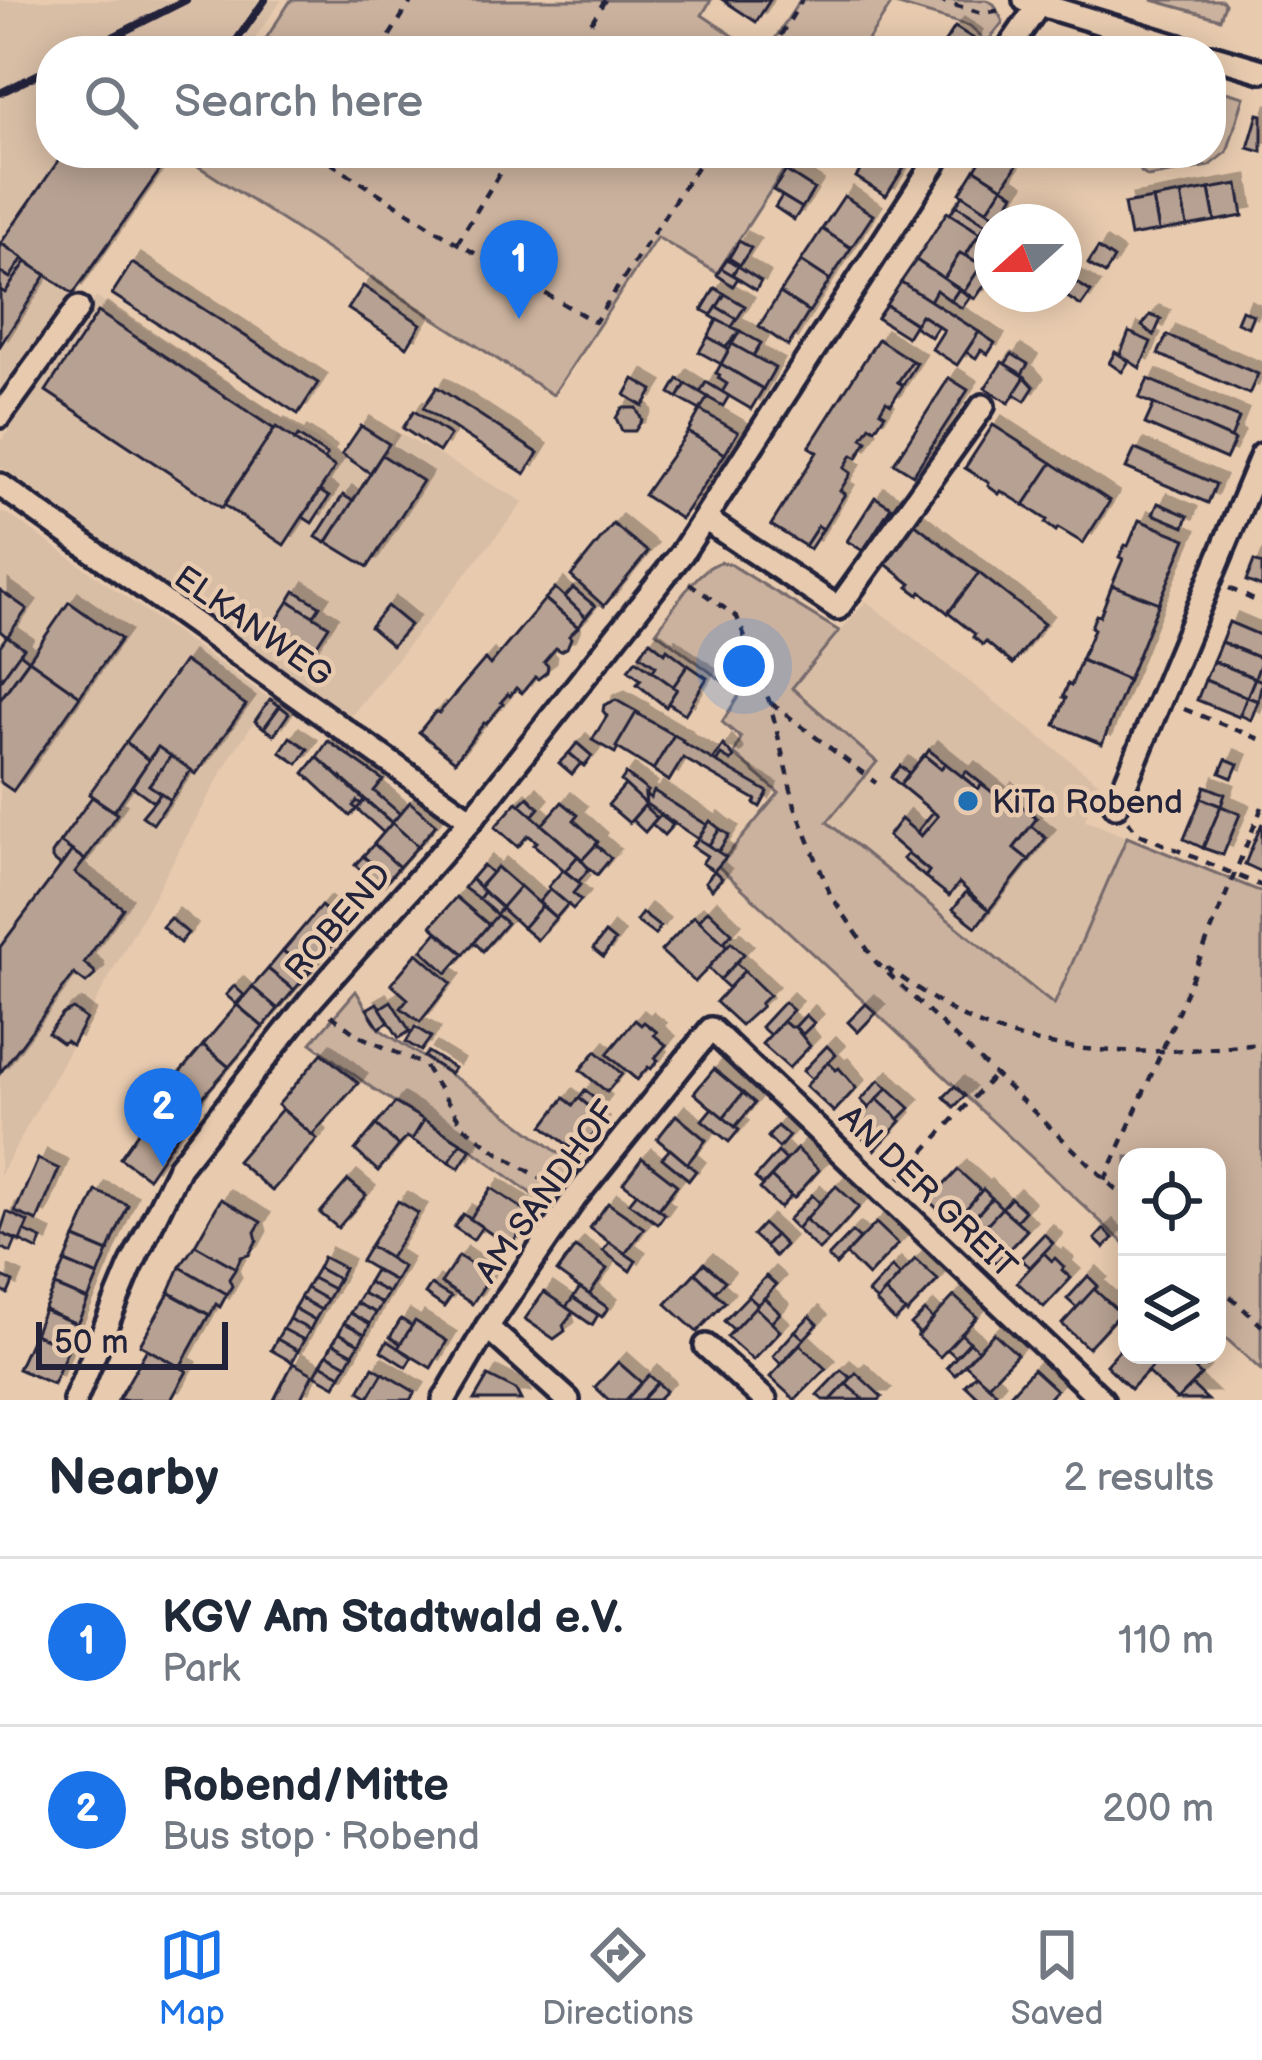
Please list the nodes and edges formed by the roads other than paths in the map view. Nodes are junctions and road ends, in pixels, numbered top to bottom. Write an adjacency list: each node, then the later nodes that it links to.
1 (1034, 1): 2 (street); 3 (street)
2 (1015, 36)
3 (1145, 36)
4 (1226, 60): 5 (street)
5 (1262, 70)
6 (931, 168): 12 (street, ROBEND)
7 (78, 308): 9 (street)
8 (983, 406): 12 (street)
9 (0, 416)
10 (1262, 455): 13 (street)
11 (0, 484): 14 (street, ELKANWEG)
12 (705, 519): 14 (street, ROBEND)
13 (1116, 806)
14 (471, 820): 18 (street, ROBEND)
15 (711, 1029): 16 (street, AM SANDHOF); 22 (street, AN DER GREIT)
16 (488, 1327): 19 (street, AM SANDHOF); 20 (street)
17 (706, 1346): 21 (street)
18 (75, 1400)
19 (444, 1400)
20 (568, 1400)
21 (765, 1400)
22 (1102, 1400)

